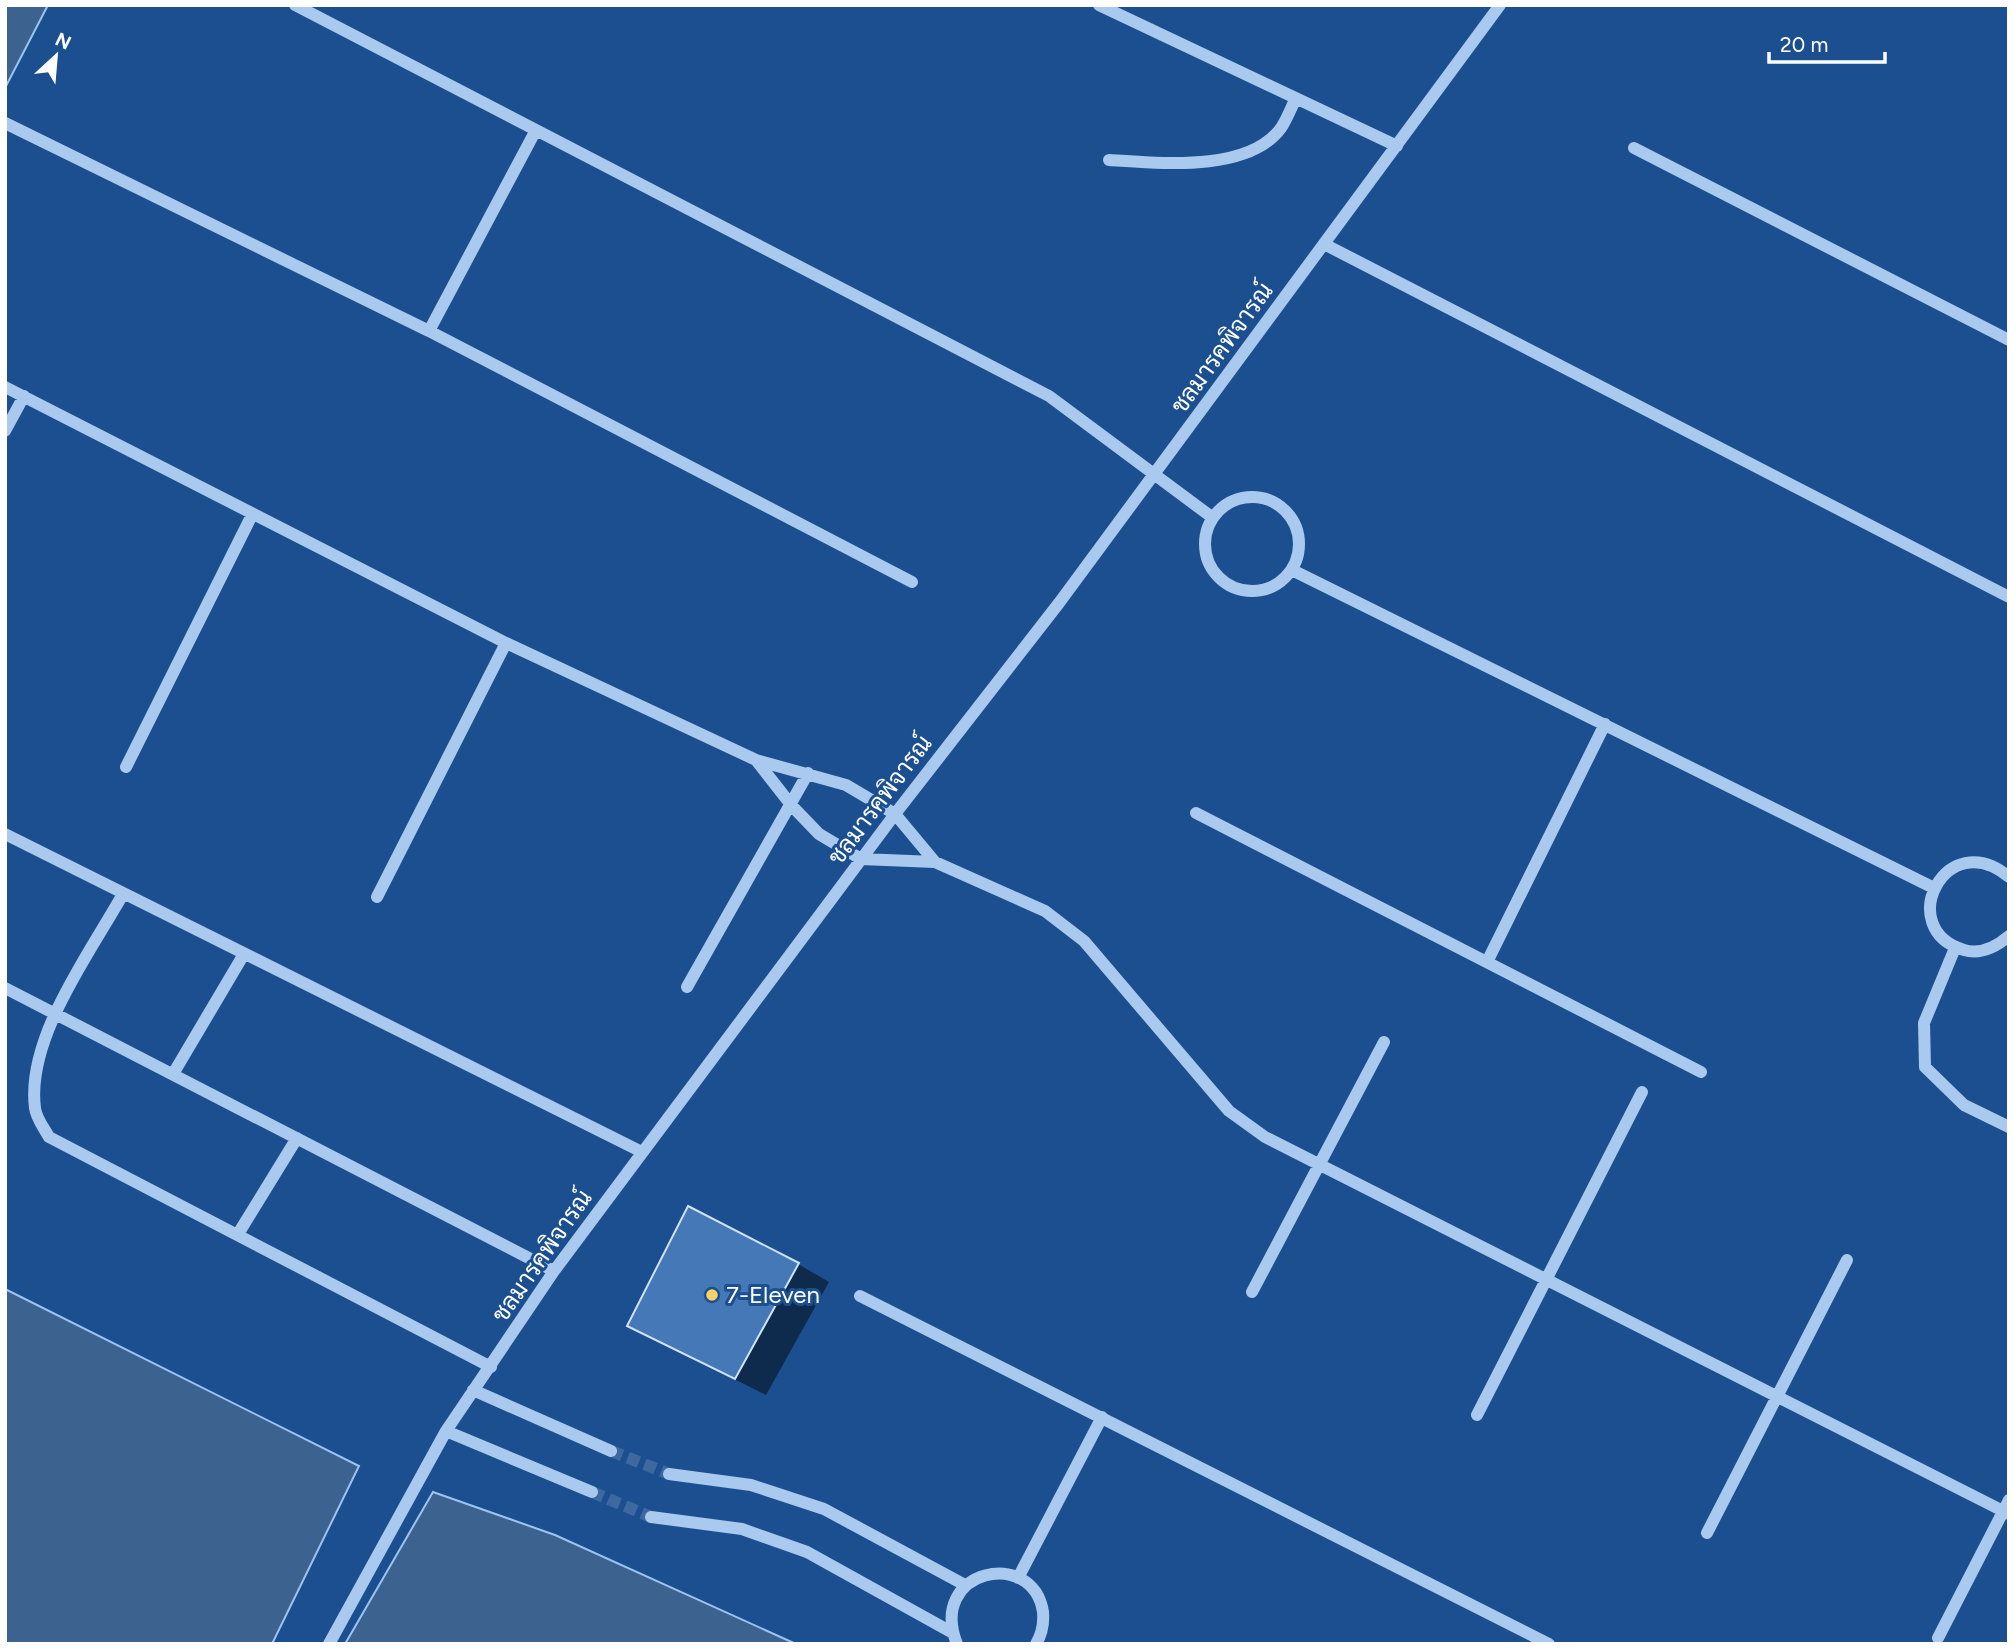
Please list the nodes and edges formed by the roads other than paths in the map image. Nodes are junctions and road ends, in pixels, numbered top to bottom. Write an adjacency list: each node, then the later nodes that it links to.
1 (295, 5): 6 (street)
2 (1099, 5): 4 (street)
3 (1500, 5): 7 (street, ชลมารคพิจารณ์)
4 (1296, 98): 7 (street); 9 (street)
5 (5, 123): 11 (street)
6 (536, 130): 11 (street); 16 (street)
7 (1397, 146): 10 (street, ชลมารคพิจารณ์)
8 (1634, 148): 12 (street)
9 (1110, 160)
10 (1324, 244): 16 (street, ชลมารคพิจารณ์); 21 (street)
11 (429, 331): 20 (street)
12 (2009, 341)
13 (5, 387): 14 (street)
14 (24, 396): 15 (street); 17 (street)
15 (5, 431)
16 (1154, 475): 18 (street); 29 (street, ชลมารคพิจารณ์)
17 (252, 515): 22 (street); 25 (street)
18 (1213, 518): 19 (street); 19 (street)
19 (1292, 570): 23 (street)
20 (912, 582)
21 (2007, 591)
22 (506, 643): 24 (street); 36 (street)
23 (1605, 724): 34 (street); 40 (street)
24 (756, 760): 26 (street); 27 (street)
25 (126, 767)
26 (808, 773): 27 (street); 29 (street)
27 (792, 806): 31 (street); 41 (street)
28 (1196, 813): 40 (street)
29 (895, 814): 31 (street, ชลมารคพิจารณ์); 32 (street)
30 (5, 834): 35 (street)
31 (861, 859): 32 (street); 50 (street, ชลมารคพิจารณ์)
32 (935, 862): 51 (street)
33 (2009, 877): 34 (street)
34 (1934, 888): 38 (street)
35 (123, 894): 39 (street); 43 (street)
36 (377, 897)
37 (2009, 936): 38 (street)
38 (1955, 948): 48 (street)
39 (244, 954): 46 (street); 50 (street)
40 (1487, 962): 45 (street)
41 (687, 987)
42 (5, 988): 43 (street)
43 (55, 1014): 46 (street); 52 (street)
44 (1384, 1042): 51 (street)
45 (1701, 1072)
46 (173, 1074): 49 (street)
47 (1642, 1092): 55 (street)
48 (2009, 1127)
49 (297, 1138): 52 (street); 54 (street)
50 (642, 1153): 54 (street, ชลมารคพิจารณ์)
51 (1321, 1163): 55 (street); 56 (street)
52 (238, 1234): 58 (street)
53 (1847, 1260): 60 (street)
54 (554, 1271): 58 (street, ชลมารคพิจารณ์)
55 (1548, 1279): 60 (street); 61 (street)
56 (1252, 1292)
57 (860, 1296): 62 (street)
58 (491, 1367): 59 (street, ชลมารคพิจารณ์)
59 (473, 1390): 63 (street, ชลมารคพิจารณ์); 64 (street)
60 (1777, 1396): 67 (street); 69 (street)
61 (1477, 1415)
62 (1102, 1417): 70 (street); 76 (street)
63 (446, 1431): 66 (street); 75 (street, ชลมารคพิจารณ์)
64 (611, 1451)
65 (669, 1474): 71 (street)
66 (592, 1492)
67 (2007, 1508): 72 (street)
68 (651, 1517): 73 (street)
69 (1707, 1534)
70 (1018, 1578): 71 (street); 74 (street)
71 (965, 1585): 73 (street)
72 (1937, 1638)
73 (955, 1639)
74 (1040, 1643)
75 (328, 1644)
76 (1549, 1644)

